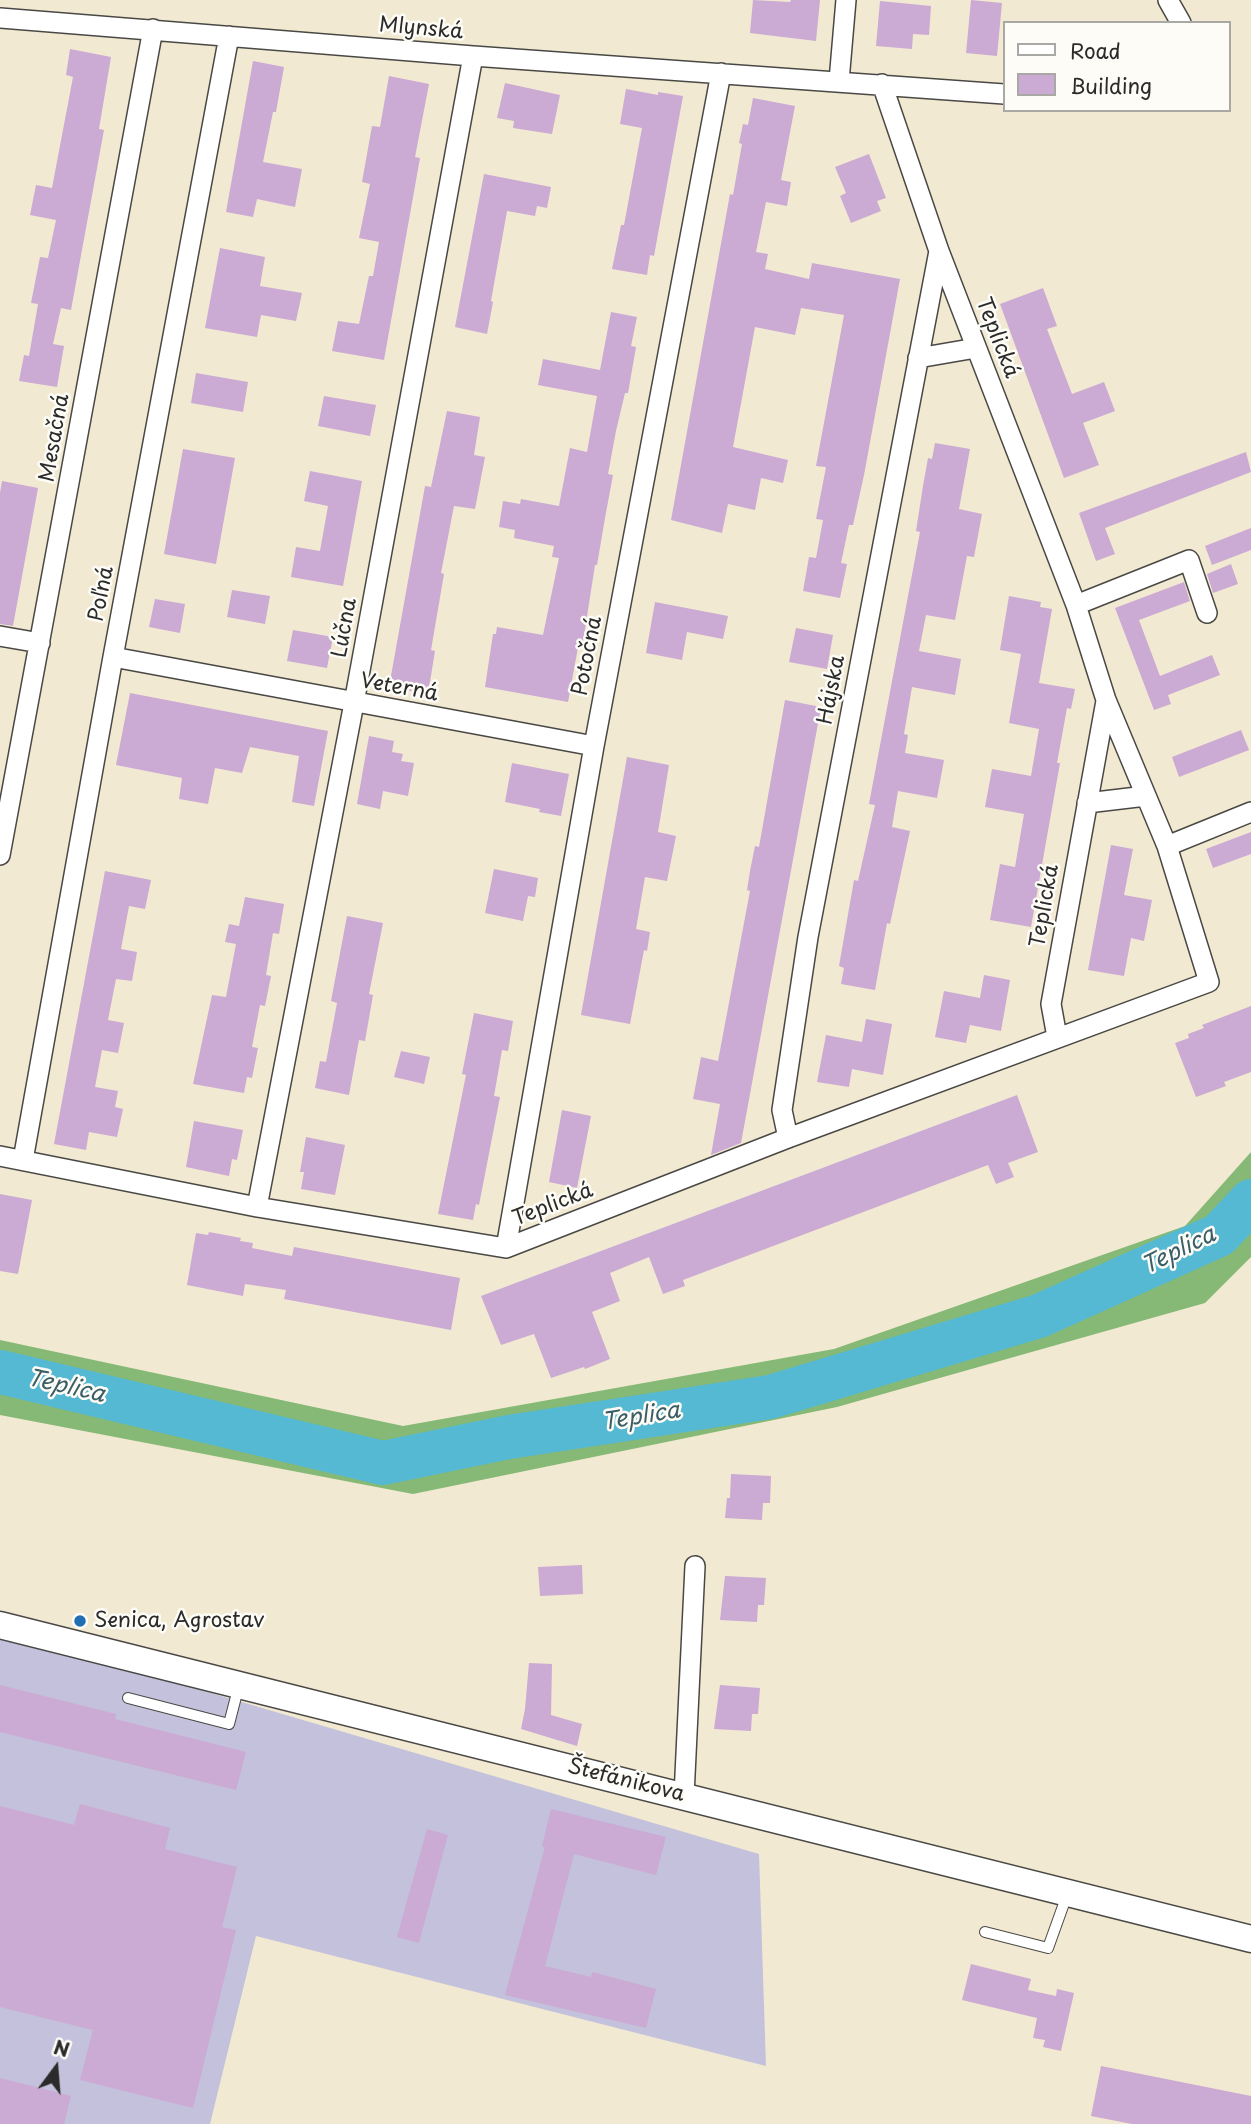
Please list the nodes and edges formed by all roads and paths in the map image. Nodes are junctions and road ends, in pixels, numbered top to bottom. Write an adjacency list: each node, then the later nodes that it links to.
1 (846, 0): 9 (street)
2 (1168, 0): 4 (street)
3 (0, 18): 5 (street, Mlynská)
4 (1180, 21)
5 (153, 29): 6 (street, Mlynská); 18 (street, Mesačná)
6 (229, 36): 7 (street, Mlynská); 19 (street, Poľná)
7 (473, 56): 8 (street, Mlynská); 21 (street, Lúčna)
8 (721, 73): 9 (street, Mlynská); 22 (street, Potočná)
9 (839, 81): 10 (street, Mlynská)
10 (882, 84): 11 (street, Mlynská); 12 (street, Teplická)
11 (1002, 94)
12 (939, 251): 13 (street, Teplická); 14 (street, Hájska)
13 (976, 348): 14 (street); 15 (street, Teplická)
14 (918, 358): 29 (street, Hájska)
15 (1076, 605): 16 (street); 20 (street, Teplická)
16 (1207, 613)
17 (0, 636): 18 (street)
18 (40, 643): 27 (street, Mesačná)
19 (113, 657): 21 (street, Veterná); 31 (street, Poľná)
20 (1106, 700): 23 (street, Teplická); 24 (street, Teplická)
21 (354, 703): 22 (street, Veterná); 32 (street, Lúčna)
22 (594, 746): 33 (street, Potočná)
23 (1146, 796): 24 (street); 26 (street, Teplická)
24 (1087, 803): 28 (street, Teplická)
25 (1251, 812): 26 (street)
26 (1167, 846): 28 (street, Teplická)
27 (0, 855)
28 (1057, 1037): 29 (street, Teplická)
29 (788, 1138): 33 (street, Teplická)
30 (0, 1156): 31 (street, Teplická)
31 (23, 1160): 32 (street, Teplická)
32 (257, 1207): 33 (street, Teplická)
33 (506, 1248)
34 (695, 1566): 38 (street)
35 (0, 1625): 36 (street, Štefánikova)
36 (239, 1685): 37 (lane); 38 (street, Štefánikova)
37 (128, 1698)
38 (684, 1796): 39 (street, Štefánikova)
39 (1068, 1892): 40 (lane); 41 (street, Štefánikova)
40 (985, 1931)
41 (1251, 1939)

